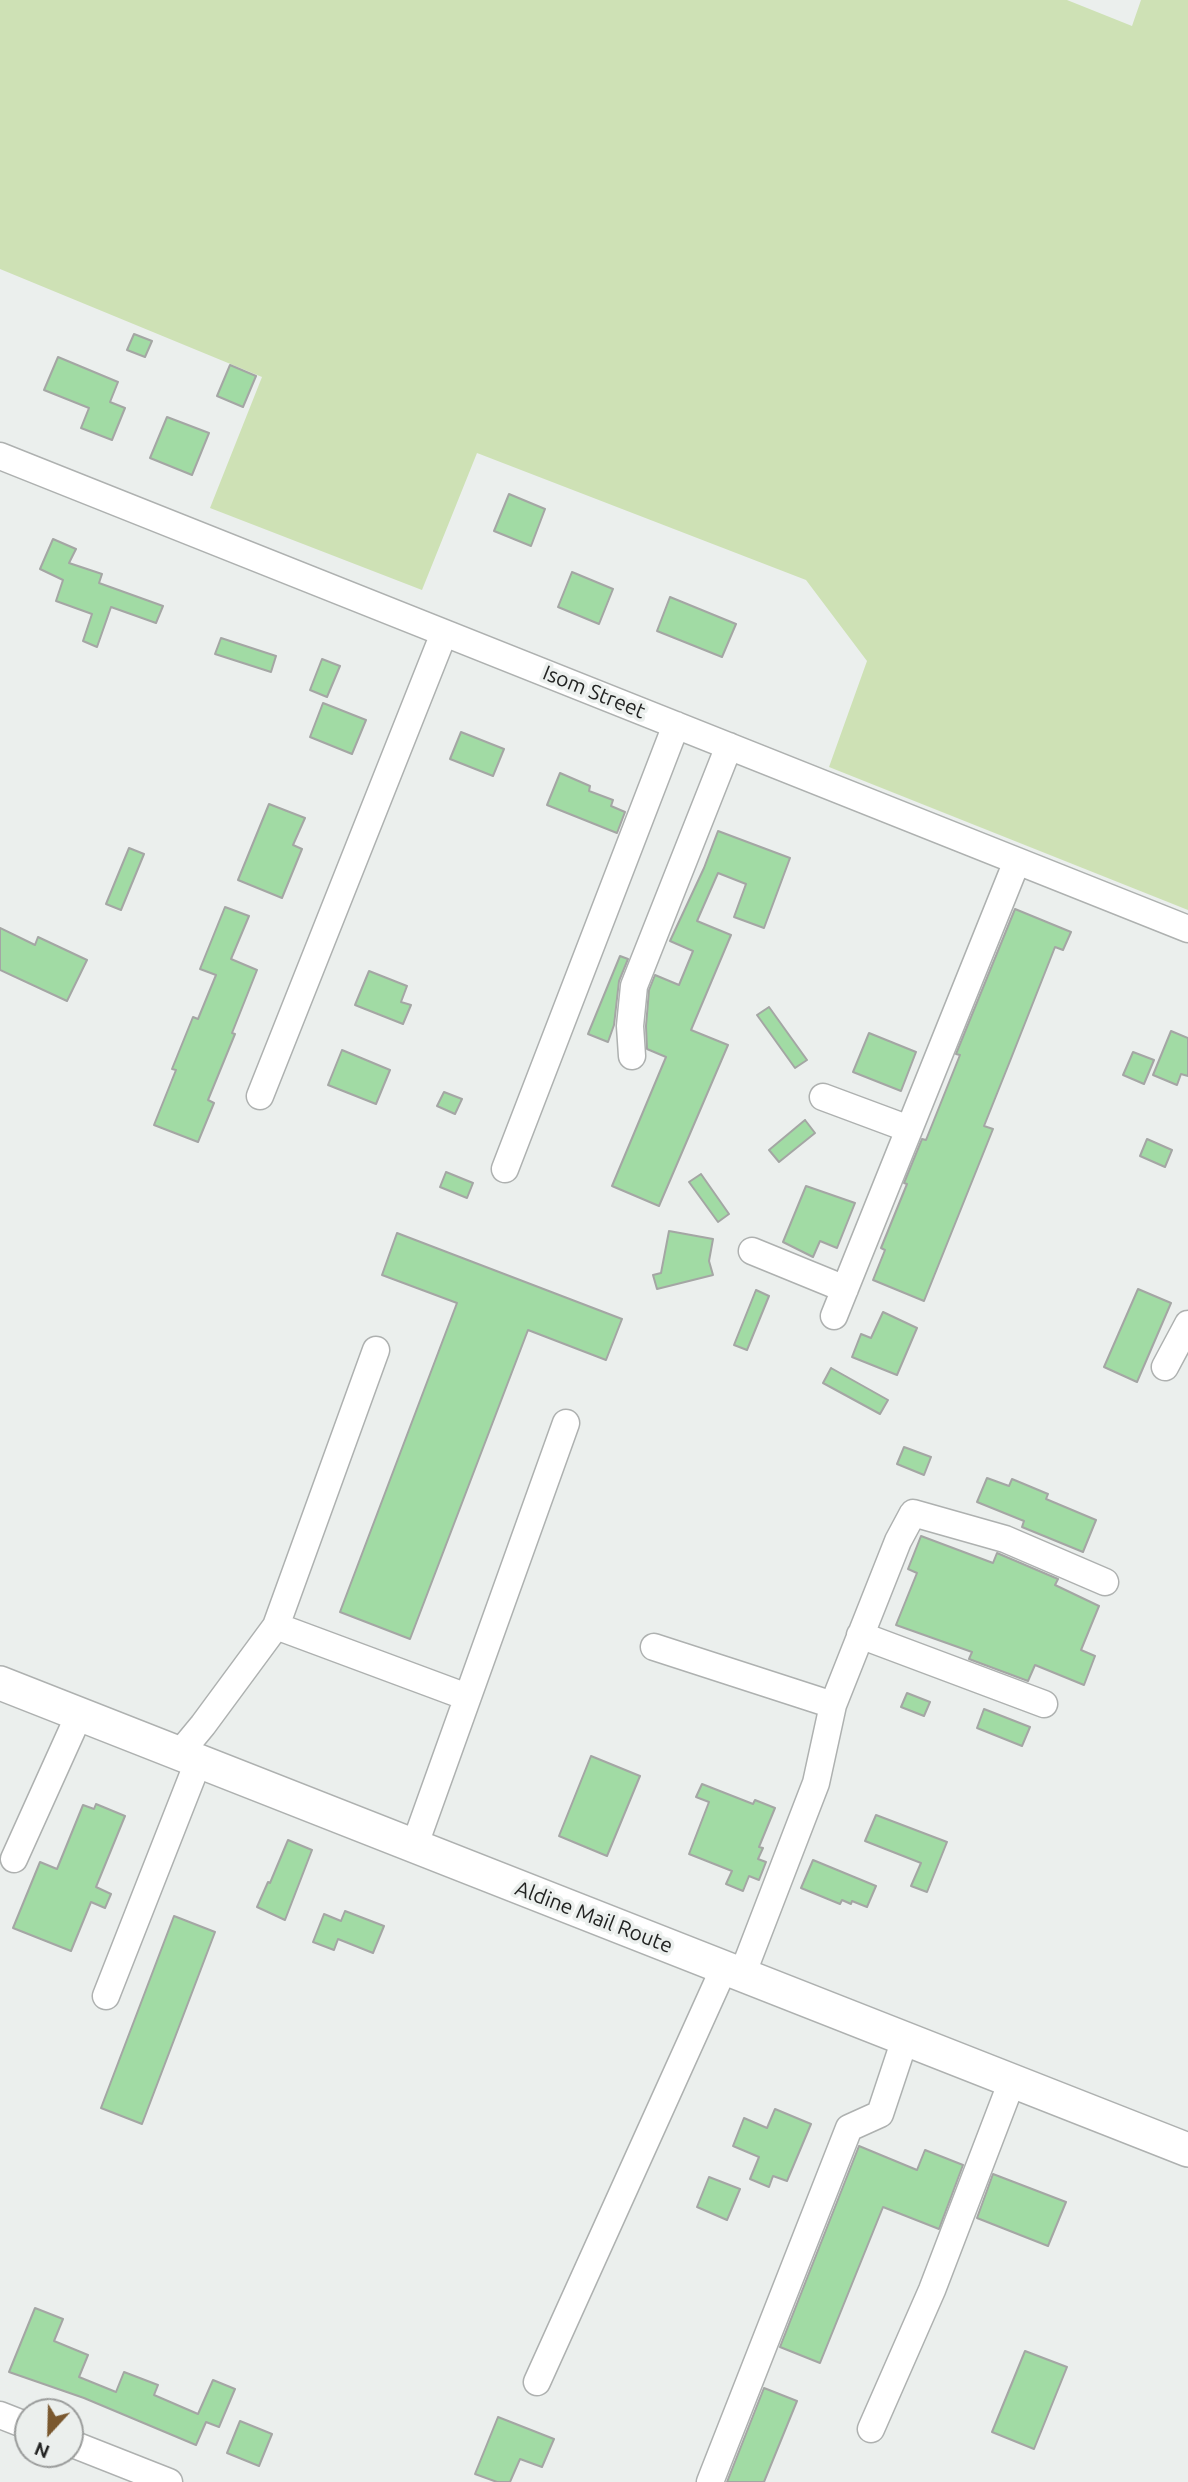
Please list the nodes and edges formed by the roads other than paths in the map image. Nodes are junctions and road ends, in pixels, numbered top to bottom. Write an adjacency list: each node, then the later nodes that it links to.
1 (0, 456): 2 (street, Isom Street)
2 (444, 633): 3 (street, Isom Street); 8 (street)
3 (676, 725): 4 (street, Isom Street); 11 (street)
4 (729, 746): 5 (street, Isom Street); 7 (street)
5 (1017, 861): 6 (street, Isom Street); 10 (street)
6 (1188, 929)
7 (632, 1056)
8 (260, 1096)
9 (823, 1097): 10 (street)
10 (909, 1129): 13 (street)
11 (505, 1170)
12 (752, 1251): 13 (street)
13 (845, 1289): 14 (street)
14 (834, 1316)
15 (1188, 1324): 17 (street)
16 (376, 1350): 20 (street)
17 (1165, 1367)
18 (566, 1423): 24 (street)
19 (1105, 1582): 21 (street)
20 (276, 1626): 24 (street); 28 (street)
21 (860, 1635): 25 (street); 26 (street)
22 (654, 1647): 25 (street)
23 (0, 1683): 27 (main road, Aldine Mail Route)
24 (467, 1697): 29 (street)
25 (833, 1704): 31 (street)
26 (1044, 1704)
27 (79, 1715): 28 (main road, Aldine Mail Route); 30 (street)
28 (189, 1758): 29 (main road, Aldine Mail Route); 32 (street)
29 (414, 1847): 31 (main road, Aldine Mail Route)
30 (14, 1859)
31 (733, 1972): 33 (main road, Aldine Mail Route); 36 (street)
32 (106, 1996)
33 (905, 2039): 34 (main road, Aldine Mail Route); 40 (street)
34 (1012, 2081): 35 (main road, Aldine Mail Route); 37 (street)
35 (1188, 2150)
36 (537, 2382)
37 (871, 2429)
38 (84, 2449): 39 (street)
39 (169, 2482)
40 (710, 2482)

